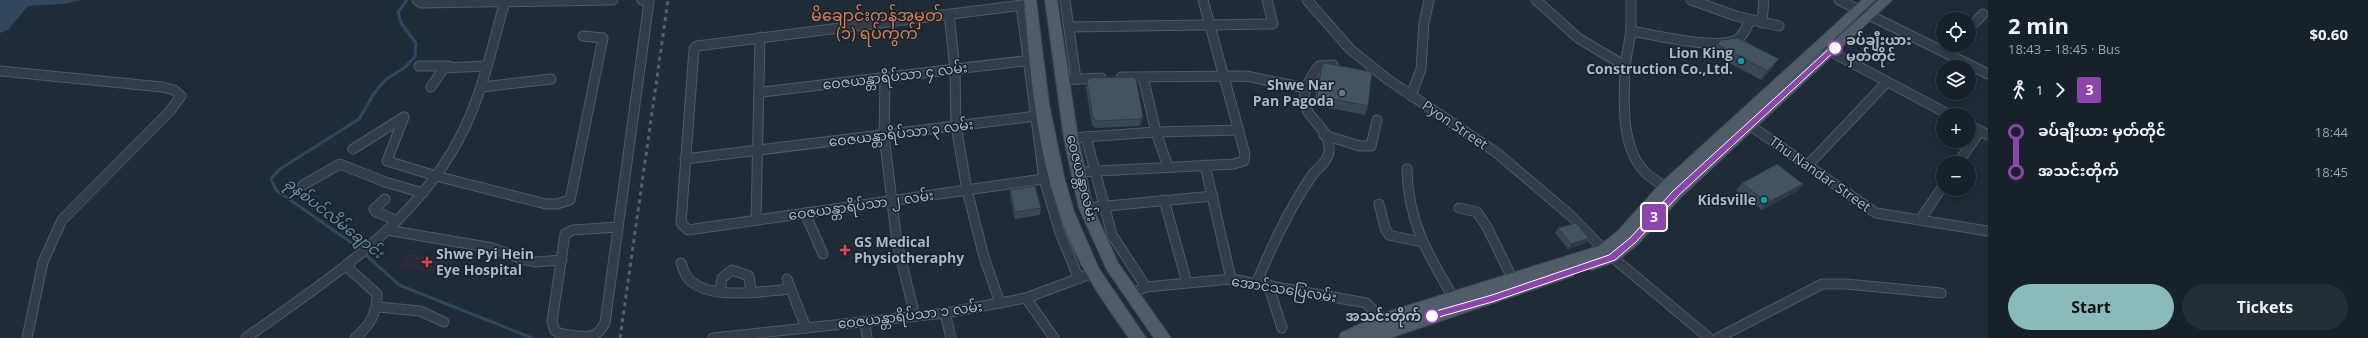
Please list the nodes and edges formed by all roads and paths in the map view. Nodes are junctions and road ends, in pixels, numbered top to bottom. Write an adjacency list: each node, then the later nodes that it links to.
1 (614, 0): 17 (street)
2 (645, 0): 98 (street)
3 (1051, 0): 49 (main road, ဝေဇယန္တာလမ်း)
4 (1065, 0): 27 (street)
5 (1203, 0): 25 (street)
6 (1267, 0): 25 (street)
7 (1307, 0): 48 (street, Pyon Street)
8 (1429, 0): 55 (street)
9 (1536, 0): 38 (street)
10 (1631, 0): 28 (street)
11 (1691, 0): 22 (street)
12 (1764, 0): 24 (street)
13 (1839, 0): 19 (street)
14 (1868, 0): 19 (main road)
15 (1886, 0): 19 (main road)
16 (417, 1): 17 (street)
17 (505, 1): 36 (street)
18 (1027, 3): 20 (street); 33 (main road, ဝေဇယန္တာလမ်း)
19 (1864, 12): 31 (main road); 32 (street)
20 (949, 14): 30 (street); 39 (street)
21 (1983, 14): 23 (street)
22 (1750, 20): 24 (street); 28 (street)
23 (1976, 22)
24 (1762, 23): 26 (street)
25 (1209, 24): 27 (street); 43 (street)
26 (1779, 26)
27 (1069, 27): 47 (street)
28 (1631, 31): 38 (street)
29 (583, 36): 78 (street)
30 (760, 37): 54 (street); 71 (street)
31 (1825, 49): 50 (street); 59 (main road)
32 (1947, 54): 42 (street)
33 (1033, 60): 39 (street, ဝေဇယန္တာရိပ်သာ ၄ လမ်း); 57 (main road, ဝေဇယန္တာလမ်း)
34 (419, 66): 35 (street)
35 (450, 66): 36 (street); 51 (street)
36 (486, 66): 52 (street)
37 (1339, 66): 53 (street)
38 (1625, 66): 82 (street)
39 (955, 69): 44 (street, ဝေဇယန္တာရိပ်သာ ၄ လမ်း); 60 (street)
40 (0, 71): 135 (street)
41 (1363, 73): 48 (street)
42 (1988, 74)
43 (1222, 75): 45 (street); 53 (street); 61 (street)
44 (885, 77): 54 (street, ဝေဇယန္တာရိပ်သာ ၄ လမ်း); 64 (street)
45 (1143, 77): 47 (street); 62 (street)
46 (551, 79): 52 (street)
47 (1076, 79): 49 (street)
48 (1387, 79): 55 (street, Pyon Street)
49 (1062, 80): 67 (main road, ဝေဇယန္တာလမ်း)
50 (1887, 82): 56 (street); 73 (street)
51 (431, 87)
52 (482, 87): 78 (street)
53 (1305, 88): 65 (street)
54 (762, 92): 69 (street)
55 (1411, 96): 103 (street, Pyon Street)
56 (1937, 108)
57 (1040, 116): 60 (street, ဝေဇယန္တာရိပ်သာ ၃ လမ်း); 79 (main road, ဝေဇယန္တာလမ်း)
58 (1378, 120): 65 (street)
59 (1745, 122): 73 (street, Thu Nandar Street); 82 (main road)
60 (956, 126): 64 (street, ဝေဇယန္တာရိပ်သာ ၃ လမ်း); 81 (street)
61 (1238, 130): 62 (street); 72 (street)
62 (1156, 132): 66 (street); 74 (street)
63 (1984, 133): 70 (street)
64 (884, 135): 69 (street, ဝေဇယန္တာရိပ်သာ ၃ လမ်း); 88 (street)
65 (1324, 135): 113 (street)
66 (1086, 137): 67 (street); 76 (street)
67 (1071, 138): 77 (main road, ဝေဇယန္တာလမ်း)
68 (352, 149): 78 (street)
69 (757, 151): 71 (street, ဝေဇယန္တာရိပ်သာ ၃ လမ်း); 96 (street)
70 (1964, 156)
71 (685, 159): 96 (street, ဝေဇယန္တာရိပ်သာ ၂ လမ်း)
72 (1204, 165): 74 (street); 84 (street)
73 (1808, 165): 97 (street, Thu Nandar Street)
74 (1168, 167): 76 (street)
75 (1407, 169): 101 (street)
76 (1096, 171): 77 (street); 92 (street)
77 (1079, 172): 90 (main road, ဝေဇယန္တာလမ်း)
78 (436, 176): 83 (street)
79 (1051, 178): 81 (street, ဝေဇယန္တာရိပ်သာ ၂ လမ်း); 89 (main road, ဝေဇယန္တာလမ်း); 110 (street)
80 (303, 185): 83 (street)
81 (967, 190): 88 (street, ဝေဇယန္တာရိပ်သာ ၂ လမ်း); 125 (street)
82 (1671, 190): 103 (main road)
83 (424, 193): 95 (street)
84 (1213, 196): 87 (street); 111 (street)
85 (1936, 196): 97 (street)
86 (385, 199): 95 (street)
87 (1164, 200): 92 (street); 114 (street)
88 (894, 202): 94 (street, ဝေဇယန္တာရိပ်သာ ၂ လမ်း); 128 (street)
89 (1064, 204): 90 (main road); 108 (main road, ဝေဇယန္တာလမ်း)
90 (1086, 204): 92 (street); 121 (main road, ဝေဇယန္တာလမ်း)
91 (1379, 204): 101 (street)
92 (1105, 205): 116 (street)
93 (1459, 208): 112 (street)
94 (805, 213): 96 (street, ဝေဇယန္တာရိပ်သာ ၂ လမ်း); 102 (street)
95 (396, 220): 99 (street)
96 (756, 220)
97 (1920, 220): 100 (street, Thu Nandar Street)
98 (617, 227): 104 (street); 104 (street)
99 (387, 230): 104 (street); 106 (street)
100 (1988, 231)
101 (1421, 242): 123 (street)
102 (823, 254)
103 (1608, 254): 107 (main road); 146 (street, Pyon Street)
104 (562, 260)
105 (681, 263): 118 (street)
106 (346, 266): 126 (street); 136 (street)
107 (1571, 266): 112 (main road); 122 (main road)
108 (1093, 274): 110 (street, ဝေဇယန္တာရိပ်သာ ၁ လမ်း); 142 (main road, ဝေဇယန္တာလမ်း)
109 (787, 279): 117 (street)
110 (1080, 279): 124 (street, ဝေဇယန္တာရိပ်သာ ၁ လမ်း)
111 (1231, 279): 113 (street, အောင်သပြေလမ်း); 114 (street, အောင်သပြေလမ်း)
112 (1512, 280): 122 (main road)
113 (1257, 282): 115 (street, အောင်သပြေလမ်း)
114 (1186, 283): 116 (street, အောင်သပြေလမ်း)
115 (1268, 284): 131 (street, အောင်သပြေလမ်း); 133 (street)
116 (1146, 287): 121 (street, အောင်သပြေလမ်း)
117 (791, 289): 119 (street); 132 (street)
118 (720, 292): 119 (street); 119 (street)
119 (751, 292)
120 (1941, 293): 147 (street)
121 (1130, 294): 143 (main road, ဝေဇယန္တာလမ်း)
122 (1487, 294): 123 (main road); 131 (main road)
123 (1453, 297): 131 (main road)
124 (1026, 298): 125 (street, ဝေဇယန္တာရိပ်သာ ၁ လမ်း); 141 (street)
125 (1000, 303): 127 (street, ဝေဇယန္တာရိပ်သာ ၁ လမ်း)
126 (378, 307): 129 (street); 137 (street)
127 (944, 313): 128 (street, ဝေဇယန္တာရိပ်သာ ၁ လမ်း); 140 (street)
128 (915, 316): 130 (street, ဝေဇယန္တာရိပ်သာ ၁ လမ်း)
129 (444, 322)
130 (866, 322): 132 (street, ဝေဇယန္တာရိပ်သာ ၁ လမ်း); 139 (street)
131 (1388, 325): 144 (main road); 145 (main road)
132 (806, 328): 134 (street, ဝေဇယန္တာရိပ်သာ ၁ လမ်း)
133 (1282, 328)
134 (770, 335): 138 (street, ဝေဇယန္တာရိပ်သာ ၁ လမ်း)
135 (28, 338)
136 (246, 338)
137 (355, 338)
138 (714, 338)
139 (867, 338)
140 (951, 338)
141 (1054, 338)
142 (1138, 338)
143 (1162, 338)
144 (1347, 338)
145 (1372, 338)
146 (1709, 338)
147 (1718, 338)

